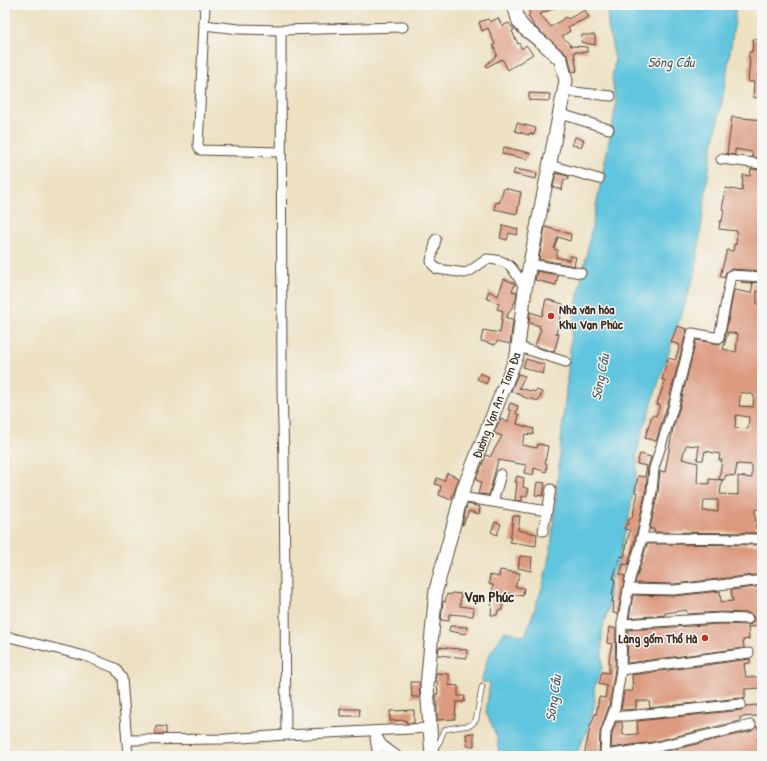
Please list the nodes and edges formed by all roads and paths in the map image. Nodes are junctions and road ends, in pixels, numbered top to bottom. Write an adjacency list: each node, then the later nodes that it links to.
1 (205, 5): 3 (street)
2 (514, 5): 6 (main road, Đường Vạn An - Tam Đa)
3 (204, 25): 5 (street); 10 (street)
4 (403, 28): 5 (street)
5 (281, 30): 10 (street)
6 (565, 91): 7 (street); 8 (main road, Đường Vạn An - Tam Đa)
7 (611, 96)
8 (561, 114): 9 (street); 12 (main road, Đường Vạn An - Tam Đa)
9 (610, 129)
10 (282, 152): 43 (street)
11 (721, 159): 13 (street)
12 (550, 164): 14 (street); 16 (main road, Đường Vạn An - Tam Đa)
13 (762, 164)
14 (600, 179)
15 (436, 239): 19 (street)
16 (530, 264): 17 (street); 19 (main road, Đường Vạn An - Tam Đa)
17 (581, 273)
18 (762, 277): 28 (street)
19 (525, 290): 20 (main road, Đường Vạn An - Tam Đa)
20 (519, 347): 21 (street); 24 (main road, Đường Vạn An - Tam Đa)
21 (566, 362)
22 (500, 474): 25 (street)
23 (551, 489): 26 (street)
24 (461, 497): 25 (street); 41 (main road, Đường Vạn An - Tam Đa)
25 (493, 502): 26 (street)
26 (547, 511): 27 (street)
27 (544, 531)
28 (641, 538): 29 (street); 31 (street)
29 (762, 539)
30 (755, 581): 31 (street)
31 (628, 589): 33 (street)
32 (748, 619): 33 (street)
33 (622, 624): 36 (street)
34 (5, 636): 44 (street)
35 (749, 653): 36 (street)
36 (621, 670): 39 (street)
37 (482, 687): 45 (lane)
38 (741, 704): 39 (street)
39 (612, 716): 46 (street)
40 (752, 725): 46 (street)
41 (430, 728): 42 (street); 45 (main road, Đường Vạn An - Tam Đa)
42 (374, 731): 43 (street); 48 (street); 49 (street)
43 (286, 735): 44 (street)
44 (127, 740): 47 (street)
45 (432, 754)
46 (605, 755)
47 (128, 756)
48 (378, 756)
49 (397, 756)

